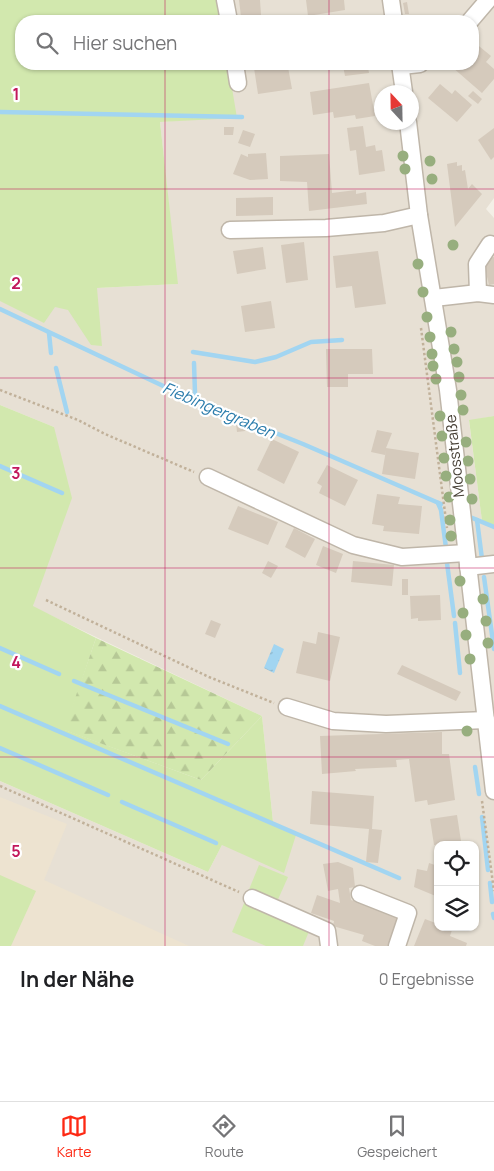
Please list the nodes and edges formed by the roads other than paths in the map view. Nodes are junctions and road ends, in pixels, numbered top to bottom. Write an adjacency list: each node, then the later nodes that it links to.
1 (226, 0): 4 (street)
2 (391, 0): 5 (street)
3 (488, 0): 6 (street)
4 (228, 15)
5 (393, 15)
6 (475, 15)
7 (236, 70): 9 (street)
8 (402, 70): 10 (street)
9 (238, 83)
10 (403, 85)
11 (409, 130): 12 (street, Moosstraße)
12 (419, 215): 13 (street); 16 (street, Moosstraße)
13 (230, 230)
14 (490, 244): 15 (street)
15 (486, 294): 16 (street)
16 (434, 298): 18 (street, Moosstraße)
17 (208, 477): 18 (street)
18 (462, 559): 19 (street); 21 (street, Moosstraße)
19 (494, 564)
20 (287, 708): 21 (street)
21 (488, 710): 22 (street, Moosstraße)
22 (487, 791)
23 (360, 894): 26 (street)
24 (252, 898): 25 (street)
25 (329, 946)
26 (397, 946)

